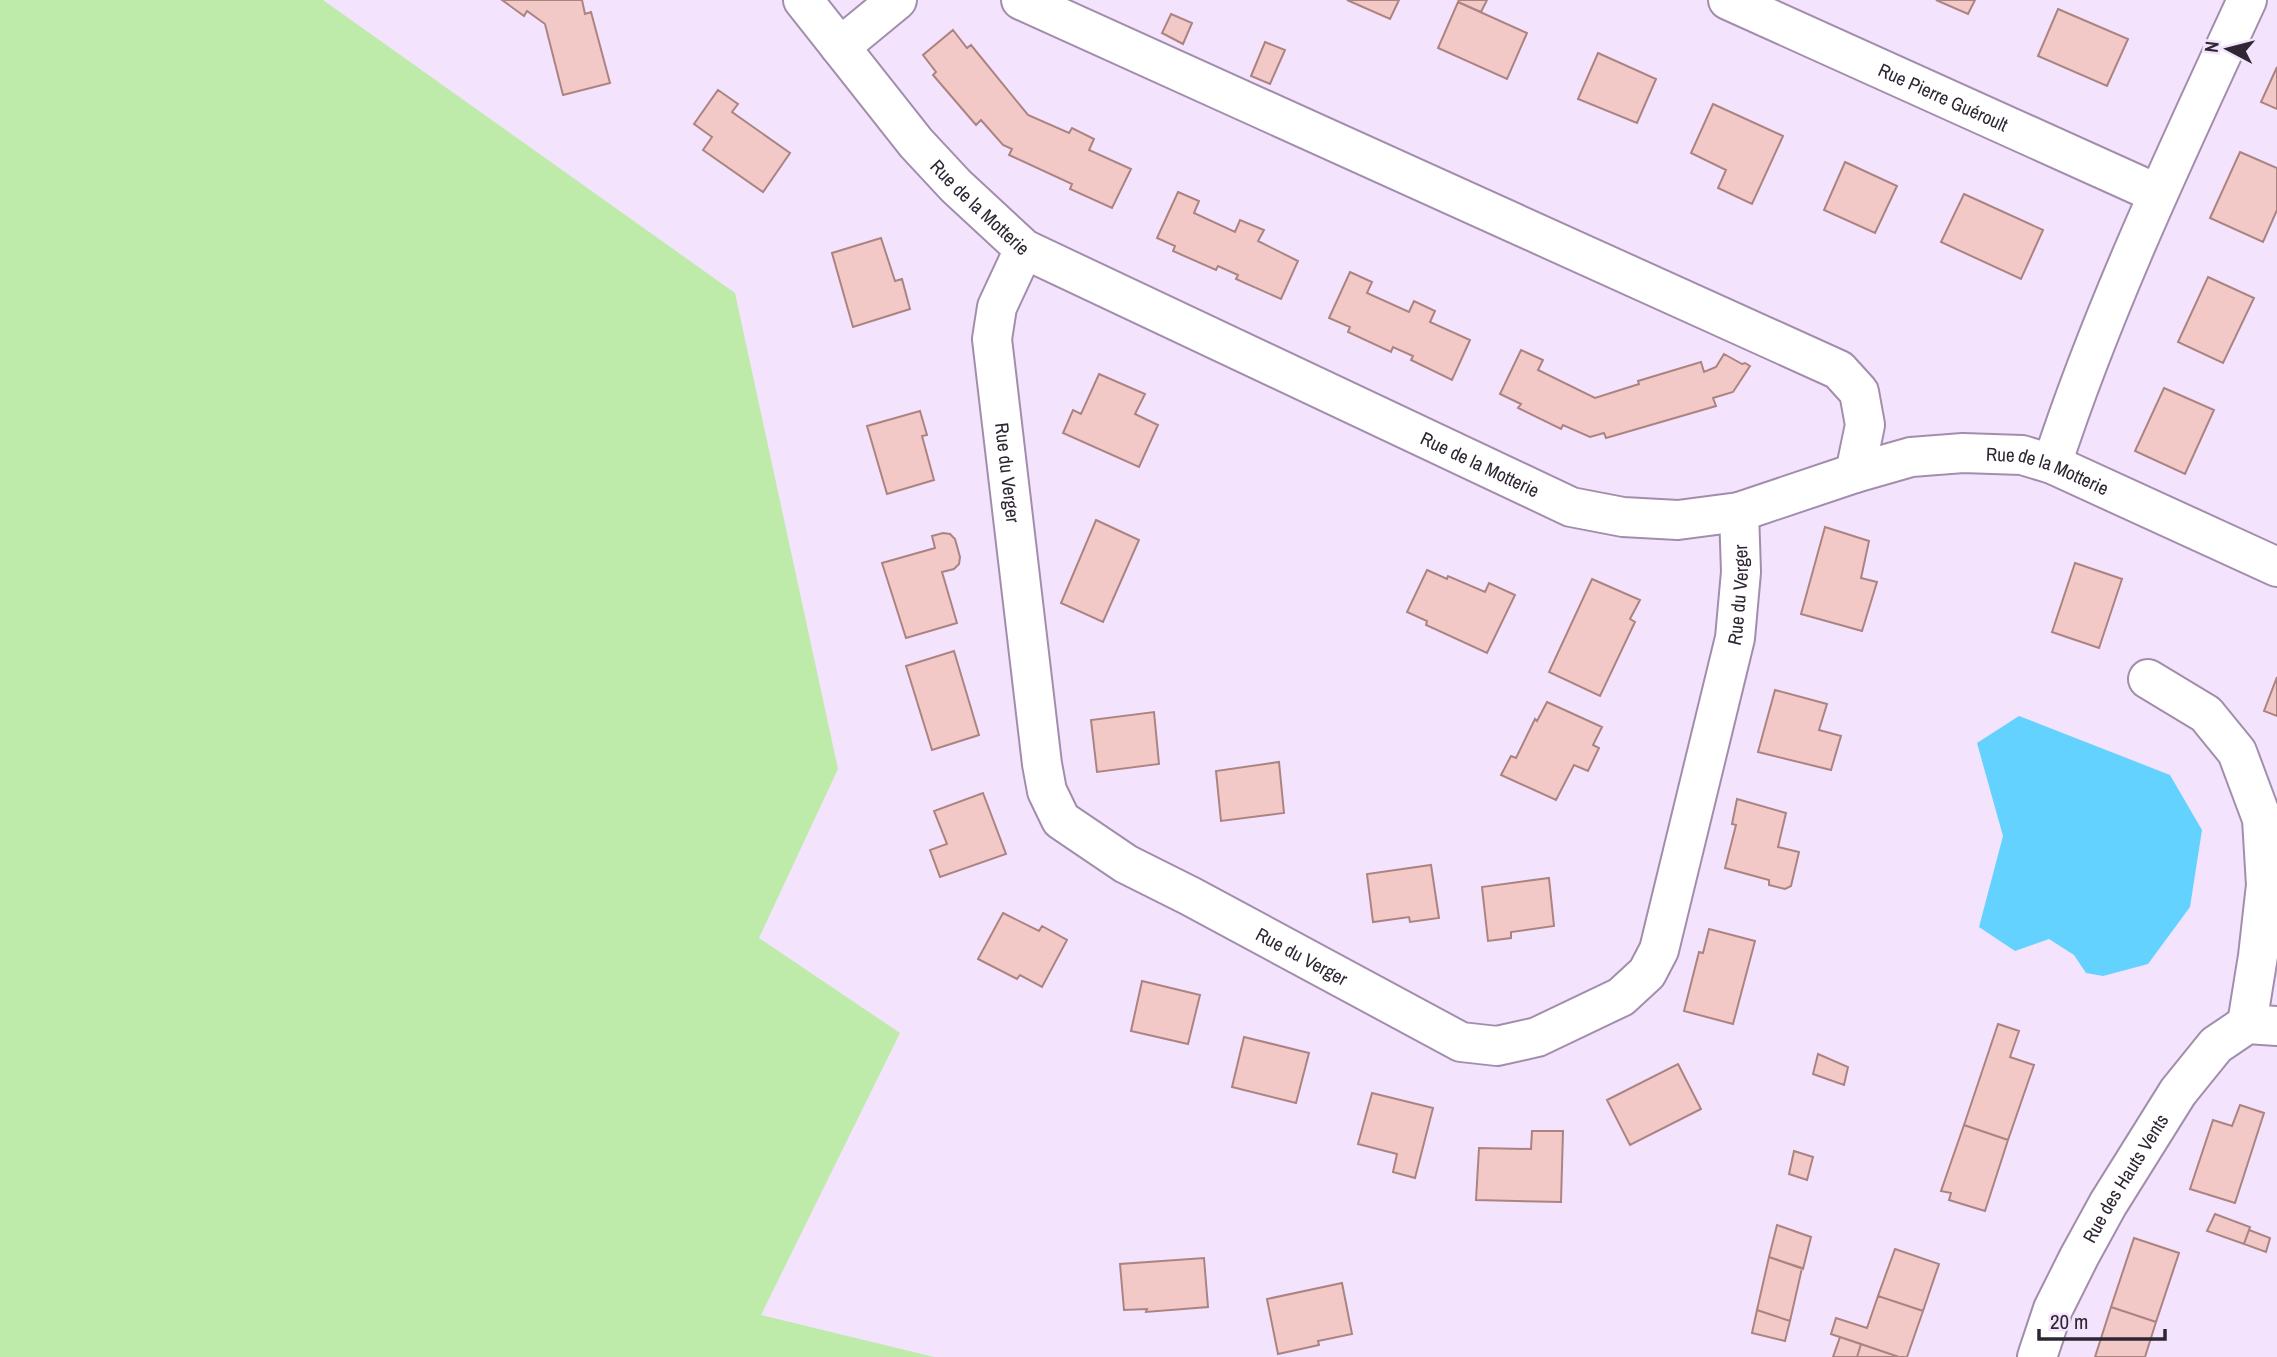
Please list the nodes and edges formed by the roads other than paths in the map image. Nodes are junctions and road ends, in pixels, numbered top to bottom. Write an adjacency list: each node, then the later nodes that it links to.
1 (803, 0): 6 (street, Rue de la Motterie)
2 (897, 0): 6 (street)
3 (1021, 0): 10 (street)
4 (1728, 0): 7 (street, Rue Pierre Guéroult)
5 (2247, 0): 7 (street)
6 (840, 47): 8 (street, Rue de la Motterie)
7 (2158, 194): 9 (street)
8 (1024, 249): 11 (street, Rue de la Motterie); 11 (street, Rue du Verger)
9 (2052, 464): 10 (street, Rue de la Motterie); 12 (street, Rue de la Motterie)
10 (1855, 473): 11 (street, Rue de la Motterie)
11 (1739, 512)
12 (2277, 567)
13 (2148, 679): 14 (street, Rue des Hauts Vents)
14 (2262, 1025): 15 (street, Rue des Hauts Vents)
15 (2037, 1357)

